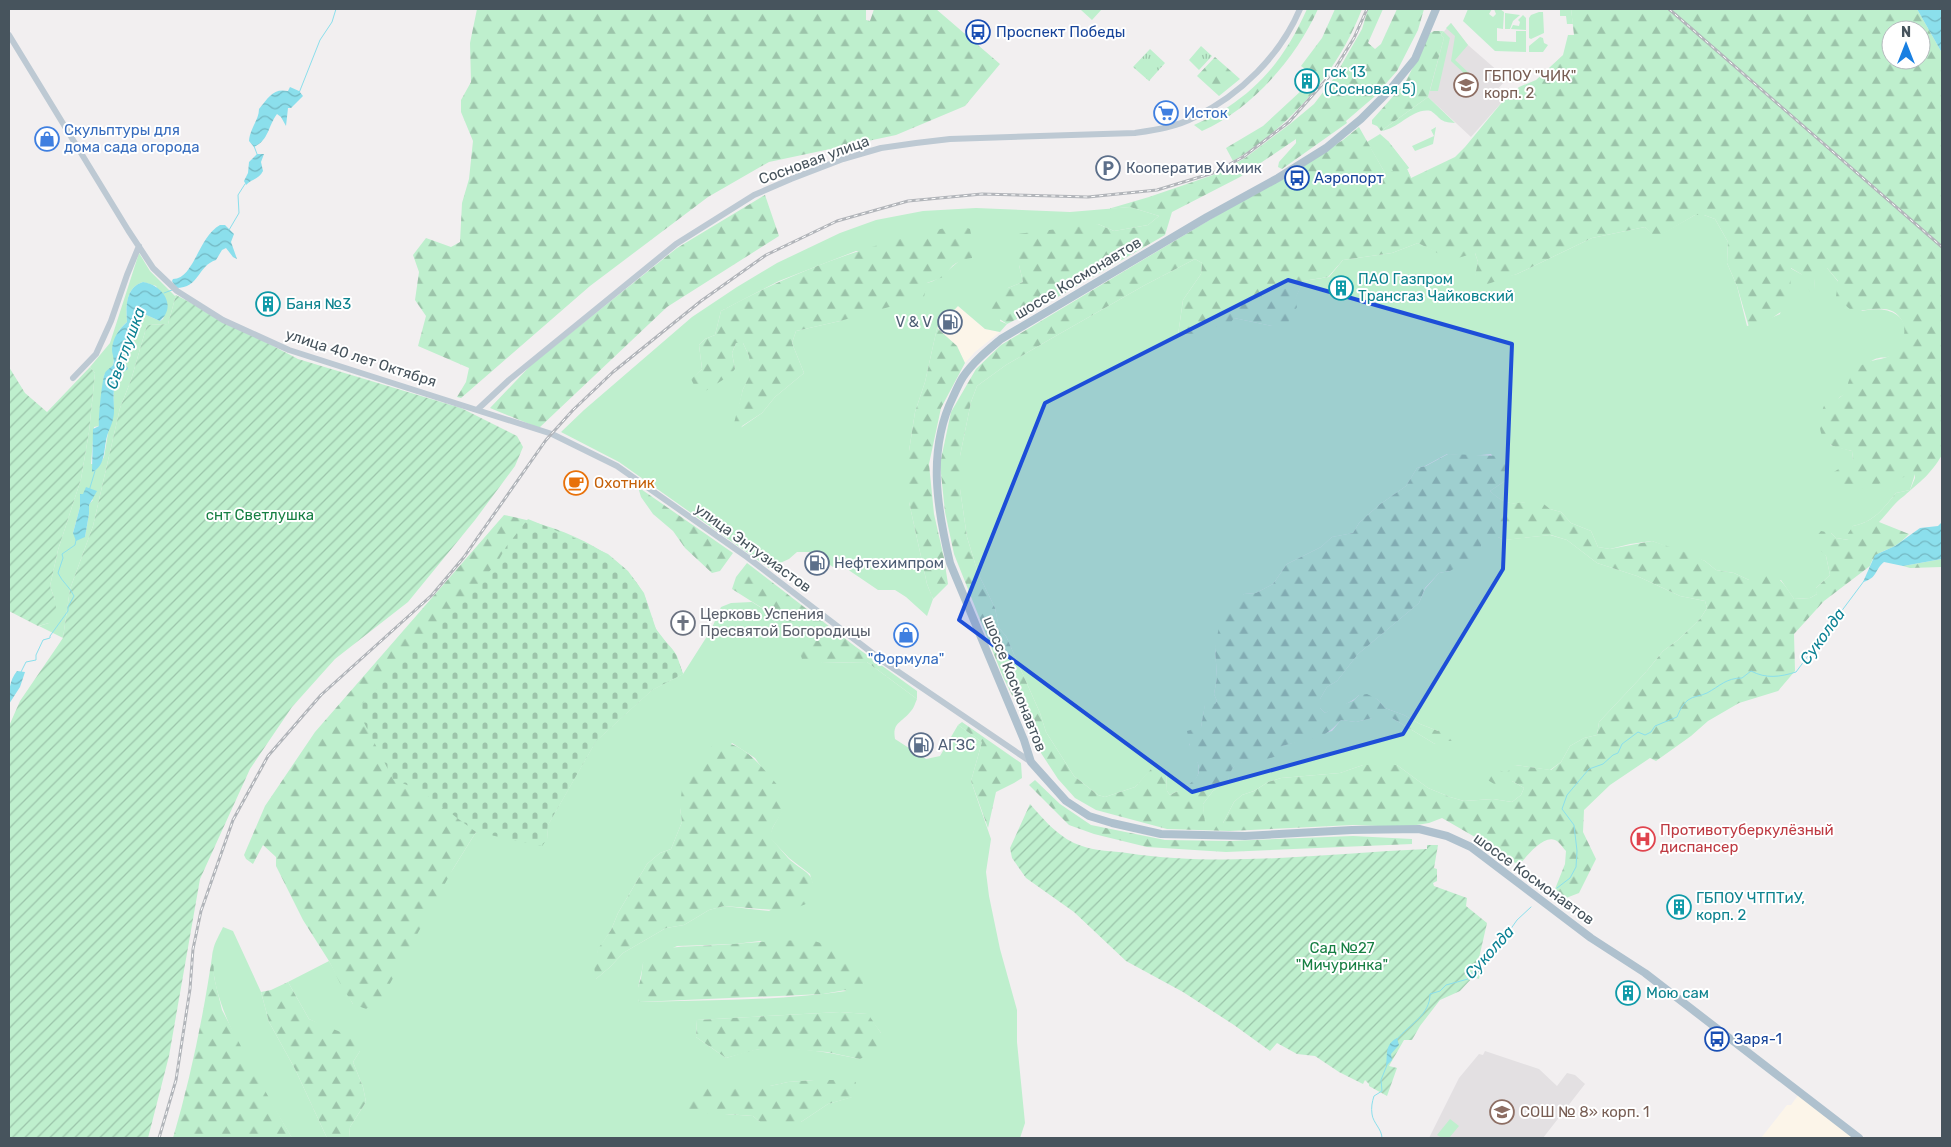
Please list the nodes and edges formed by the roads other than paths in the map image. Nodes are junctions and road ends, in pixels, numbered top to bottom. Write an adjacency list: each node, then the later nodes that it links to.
1 (1300, 9): 6 (main road, Сосновая улица)
2 (1436, 9): 8 (main road, шоссе Космонавтов)
3 (9, 35): 4 (main road, улица 40 лет Октября)
4 (139, 246): 5 (main road); 6 (main road, улица 40 лет Октября)
5 (73, 378)
6 (478, 409): 7 (main road, улица 40 лет Октября)
7 (552, 434): 8 (main road, улица Энтузиастов)
8 (1032, 762): 9 (main road, шоссе Космонавтов)
9 (1859, 1138)

